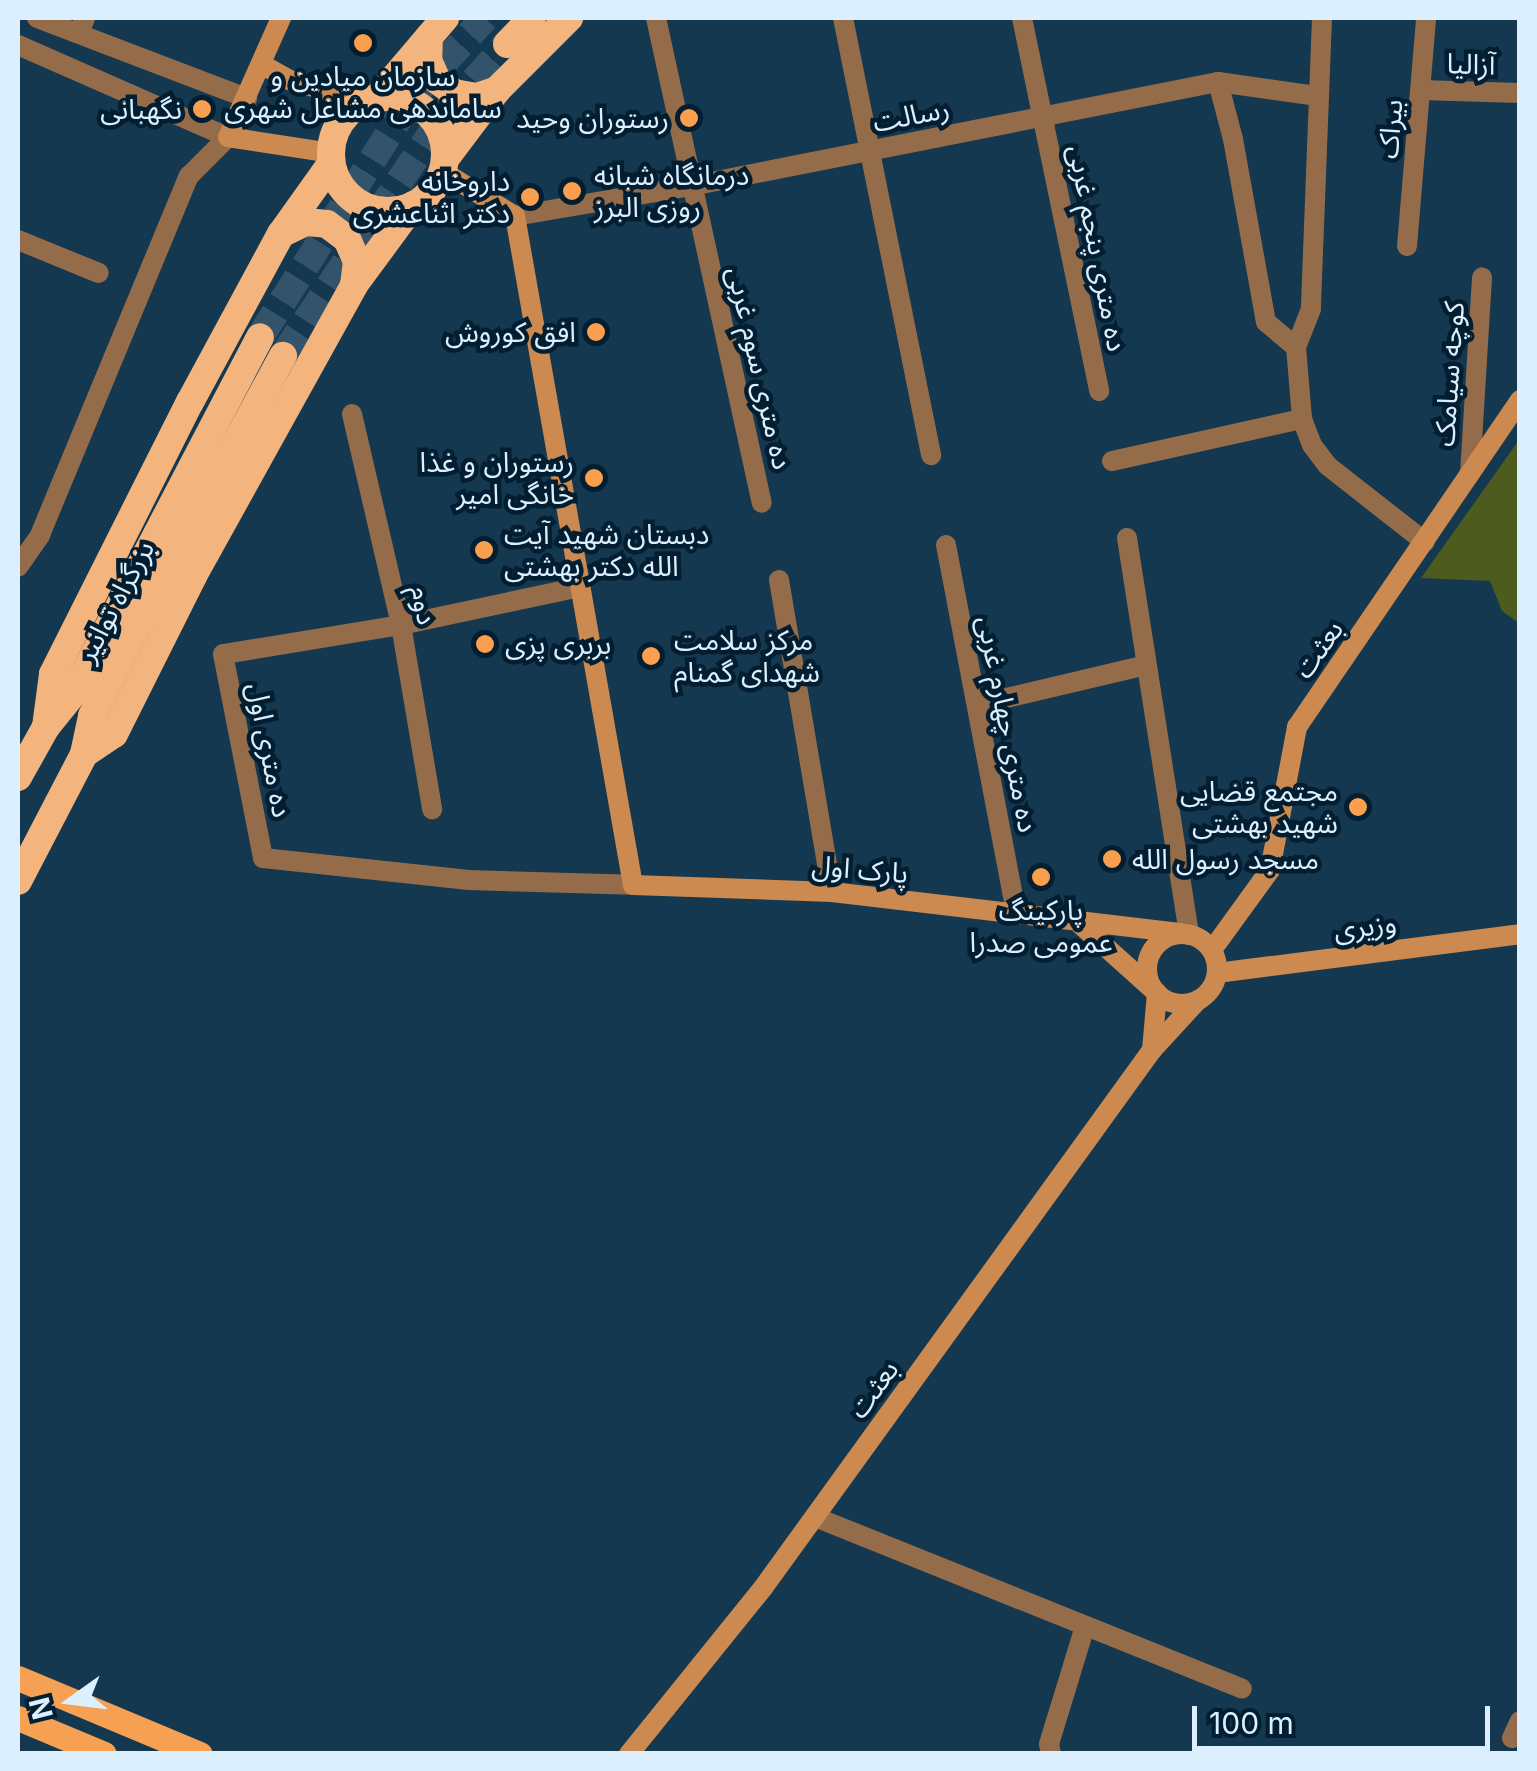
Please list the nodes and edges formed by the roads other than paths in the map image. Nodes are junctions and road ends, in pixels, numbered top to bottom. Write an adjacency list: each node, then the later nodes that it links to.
1 (37, 18): 10 (street)
2 (281, 18): 14 (main road)
3 (532, 18): 12 (highway)
4 (569, 18): 16 (highway)
5 (656, 18): 27 (street, ده متری سوم غربی)
6 (842, 18): 24 (street)
7 (1022, 18): 22 (street, ده متری پنجم غربی)
8 (1322, 18): 19 (street)
9 (1426, 18): 17 (street, بیراک)
10 (82, 25): 20 (street)
11 (437, 28): 16 (highway); 21 (highway)
12 (507, 44)
13 (18, 45): 23 (street)
14 (262, 64): 20 (main road); 21 (main road)
15 (1218, 82): 19 (street, رسالت); 22 (street, رسالت); 37 (street)
16 (498, 90): 26 (highway)
17 (1421, 90): 18 (street, آزالیا); 32 (street, بیراک)
18 (1520, 93)
19 (1318, 96): 37 (street)
20 (247, 98): 23 (main road)
21 (371, 99): 25 (highway); 26 (highway)
22 (1043, 116): 24 (street, رسالت); 39 (street, ده متری پنجم غربی)
23 (228, 137): 25 (main road); 50 (street)
24 (870, 151): 27 (street, رسالت); 43 (street)
25 (331, 158): 28 (highway); 30 (highway)
26 (444, 165): 28 (highway); 29 (main road)
27 (691, 186): 29 (street, رسالت); 46 (street, ده متری سوم غربی)
28 (413, 205): 35 (highway)
29 (515, 216): 52 (main road)
30 (281, 234): 35 (highway); 56 (highway)
31 (18, 240): 33 (street)
32 (1407, 246)
33 (99, 273)
34 (1482, 277): 45 (street, کوچه سیامک)
35 (354, 285): 57 (highway)
36 (260, 337): 56 (highway, بزرگراه توانیر)
37 (1296, 347): 42 (street)
38 (283, 356): 57 (highway, بزرگراه توانیر)
39 (1099, 391)
40 (1520, 400): 45 (main road, بعثت)
41 (352, 414): 53 (street, دوم)
42 (1302, 419): 44 (street); 48 (street)
43 (931, 454)
44 (1112, 461)
45 (1470, 474): 48 (main road, بعثت)
46 (762, 503)
47 (1127, 538): 54 (street)
48 (1425, 542): 67 (main road, بعثت)
49 (946, 545): 55 (street, ده متری چهارم غربی)
50 (18, 567)
51 (779, 580): 62 (street)
52 (580, 587): 53 (street); 61 (main road)
53 (402, 625): 59 (street, دوم); 61 (street, ده متری اول)
54 (1146, 664): 55 (street); 65 (street)
55 (977, 705): 63 (street, ده متری چهارم غربی)
56 (46, 727): 58 (highway, بزرگراه توانیر)
57 (84, 754): 60 (highway, بزرگراه توانیر)
58 (18, 777)
59 (432, 809)
60 (18, 881)
61 (633, 885): 62 (main road, پارک اول)
62 (832, 892): 63 (main road, پارک اول)
63 (1016, 913): 64 (main road, پارک اول)
64 (1080, 924): 65 (main road, پارک اول); 69 (main road)
65 (1185, 934): 67 (main road); 69 (main road)
66 (1520, 934): 68 (main road, وزیری)
67 (1212, 950): 68 (main road)
68 (1217, 973): 70 (main road)
69 (1157, 993): 70 (main road); 71 (main road)
70 (1198, 1000): 71 (main road, بعثت)
71 (1152, 1050): 72 (main road, بعثت)
72 (815, 1517): 73 (street); 77 (main road, بعثت)
73 (1085, 1626): 75 (street); 80 (street)
74 (18, 1678): 79 (main road)
75 (1242, 1690)
76 (18, 1718): 78 (main road)
77 (634, 1750)
78 (104, 1754)
79 (200, 1754)
80 (1051, 1754)

